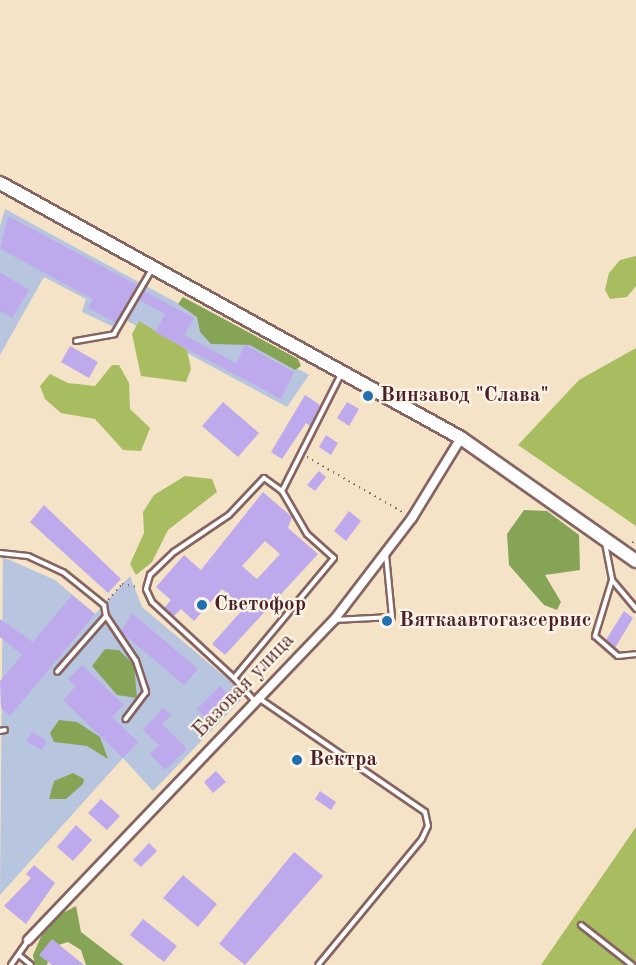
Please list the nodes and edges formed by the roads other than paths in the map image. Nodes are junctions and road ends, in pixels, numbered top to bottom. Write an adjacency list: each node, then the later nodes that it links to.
1 (0, 185): 2 (main road)
2 (154, 265): 3 (lane); 4 (main road)
3 (75, 341)
4 (343, 372): 5 (main road); 6 (lane)
5 (461, 438): 7 (main road); 9 (street, Базовая улица)
6 (282, 491): 17 (lane); 17 (lane)
7 (604, 539): 10 (main road); 11 (lane)
8 (0, 553): 13 (lane)
9 (385, 554): 14 (street, Базовая улица); 14 (lane)
10 (636, 561)
11 (612, 580): 12 (lane); 15 (lane)
12 (636, 609)
13 (106, 616): 16 (lane); 19 (lane)
14 (333, 620): 18 (street, Базовая улица)
15 (636, 654)
16 (57, 672)
17 (234, 678): 18 (lane)
18 (256, 698): 21 (street, Базовая улица); 25 (lane)
19 (126, 719)
20 (581, 925): 26 (lane)
21 (28, 940): 22 (lane)
22 (20, 956): 23 (lane); 24 (lane)
23 (11, 965)
24 (30, 965)
25 (318, 965)
26 (632, 965)

